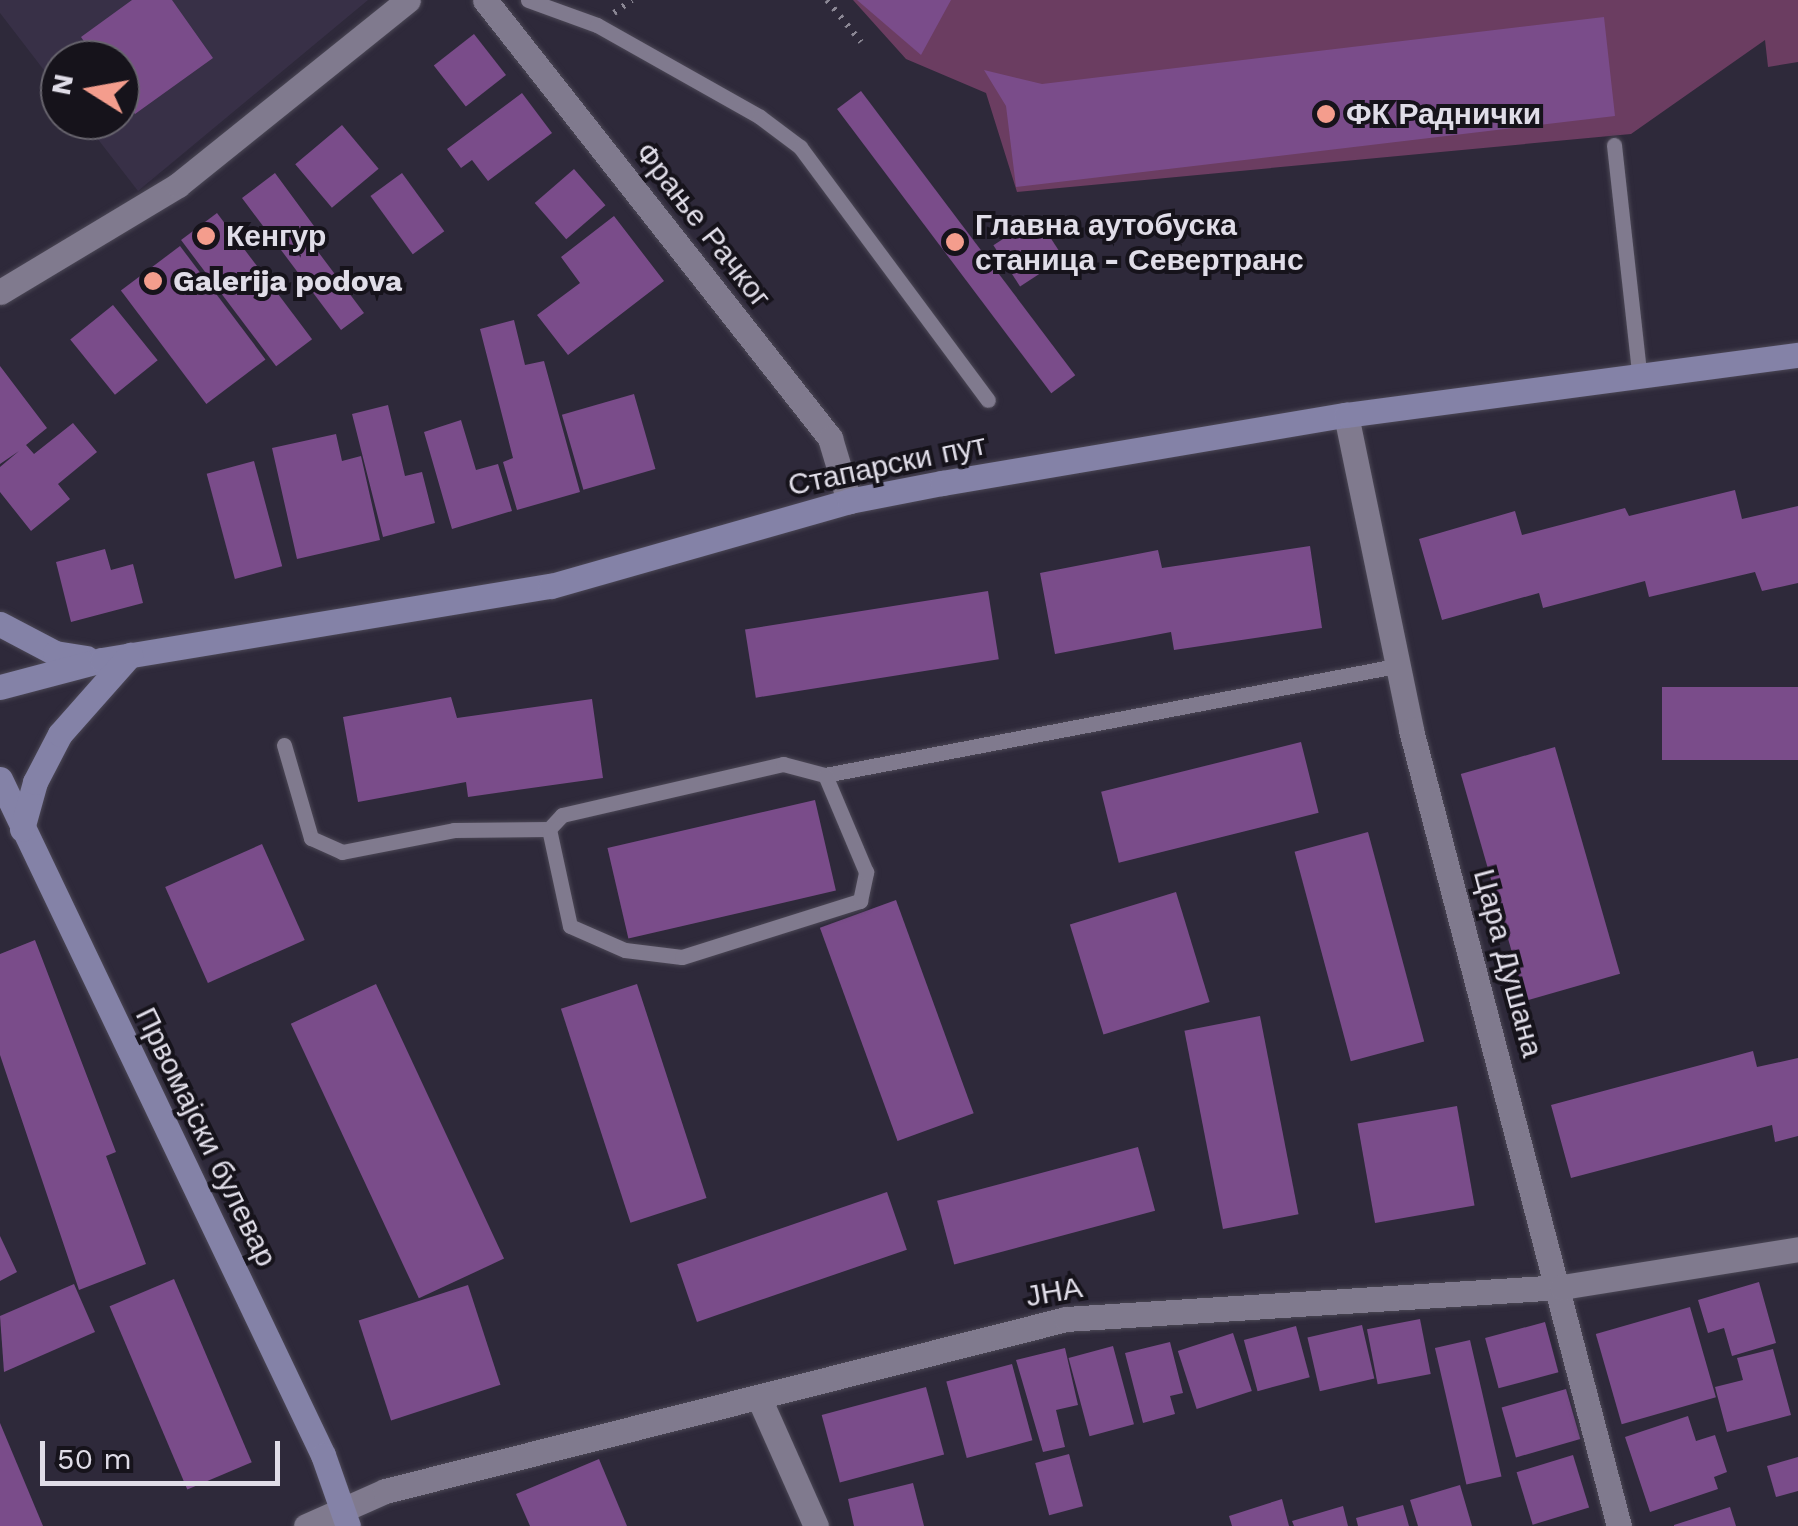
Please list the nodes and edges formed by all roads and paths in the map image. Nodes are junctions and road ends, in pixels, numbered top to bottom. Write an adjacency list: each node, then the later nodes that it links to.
1 (408, 0): 7 (street)
2 (485, 0): 12 (street, Фрање Рачког)
3 (528, 0): 10 (lane)
4 (828, 0): 5 (path)
5 (861, 42)
6 (1614, 145): 9 (lane)
7 (0, 292)
8 (1798, 355): 9 (main road, Стапарски пут)
9 (1640, 374): 11 (main road, Стапарски пут)
10 (988, 400)
11 (1346, 415): 12 (main road, Стапарски пут); 16 (street, Цара Душана)
12 (849, 501): 14 (main road, Стапарски пут)
13 (0, 624): 15 (main road)
14 (130, 655): 15 (main road, Стапарски пут); 22 (main road)
15 (102, 660): 17 (main road, Стапарски пут)
16 (1396, 666): 19 (lane); 24 (street, Цара Душана)
17 (0, 687)
18 (284, 746): 21 (lane)
19 (826, 775): 21 (lane); 21 (lane)
20 (0, 778): 22 (main road, Првомајски булевар)
21 (549, 828)
22 (22, 829): 26 (main road, Првомајски булевар)
23 (1798, 1249): 24 (street, ЈНА)
24 (1562, 1287): 25 (street, ЈНА); 29 (street, Цара Душана)
25 (760, 1398): 26 (street, ЈНА); 28 (street)
26 (344, 1518): 27 (street, ЈНА)
27 (306, 1526)
28 (816, 1526)
29 (1619, 1526)

